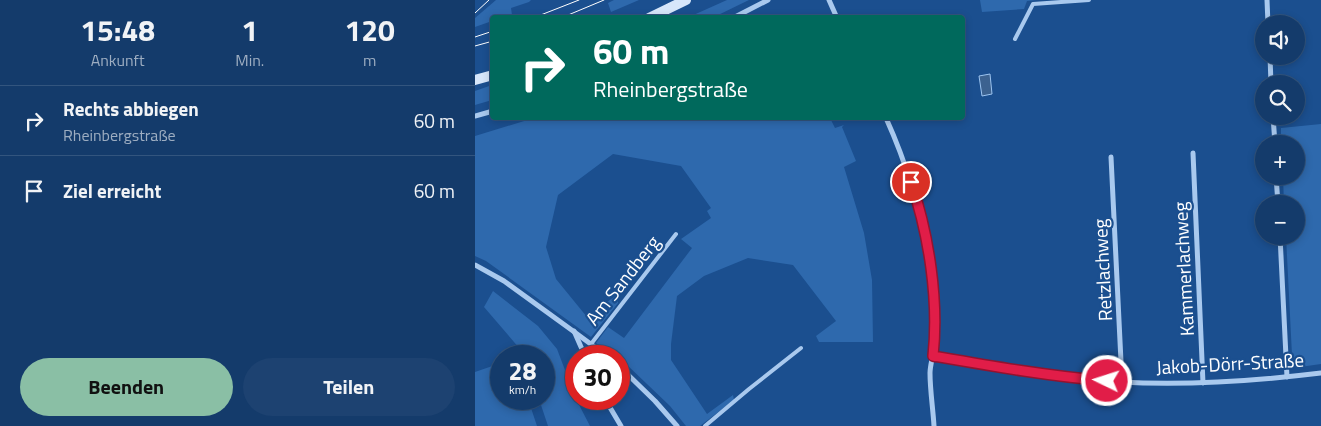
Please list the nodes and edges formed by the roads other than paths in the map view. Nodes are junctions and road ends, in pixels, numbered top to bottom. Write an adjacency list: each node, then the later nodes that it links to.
1 (686, 0): 6 (main road)
2 (768, 0): 7 (street)
3 (829, 0): 8 (street)
4 (1089, 0): 10 (lane)
5 (1267, 0): 9 (street)
6 (655, 15)
7 (739, 15)
8 (836, 15)
9 (1268, 15)
10 (1015, 39)
11 (490, 76): 12 (main road)
12 (475, 80)
13 (490, 112): 14 (street)
14 (475, 116)
15 (887, 120): 25 (street)
16 (1193, 153): 30 (street, Kammerlachweg)
17 (1111, 157): 29 (street, Retzlachweg)
18 (676, 234): 22 (lane, Am Sandberg)
19 (1280, 245): 28 (street)
20 (475, 265): 21 (street, Am Sandberg)
21 (573, 331): 22 (street, Am Sandberg); 23 (street, Am Sandberg)
22 (591, 344)
23 (580, 345)
24 (801, 348): 34 (lane)
25 (933, 356): 29 (street, Jakob-Dörr-Straße); 35 (street)
26 (1321, 374): 28 (street, Jakob-Dörr-Straße)
27 (630, 377): 33 (street)
28 (1287, 377): 30 (street, Jakob-Dörr-Straße)
29 (1122, 382): 30 (street, Jakob-Dörr-Straße)
30 (1203, 383)
31 (612, 410): 32 (street)
32 (621, 426)
33 (677, 426)
34 (705, 426)
35 (934, 426)

